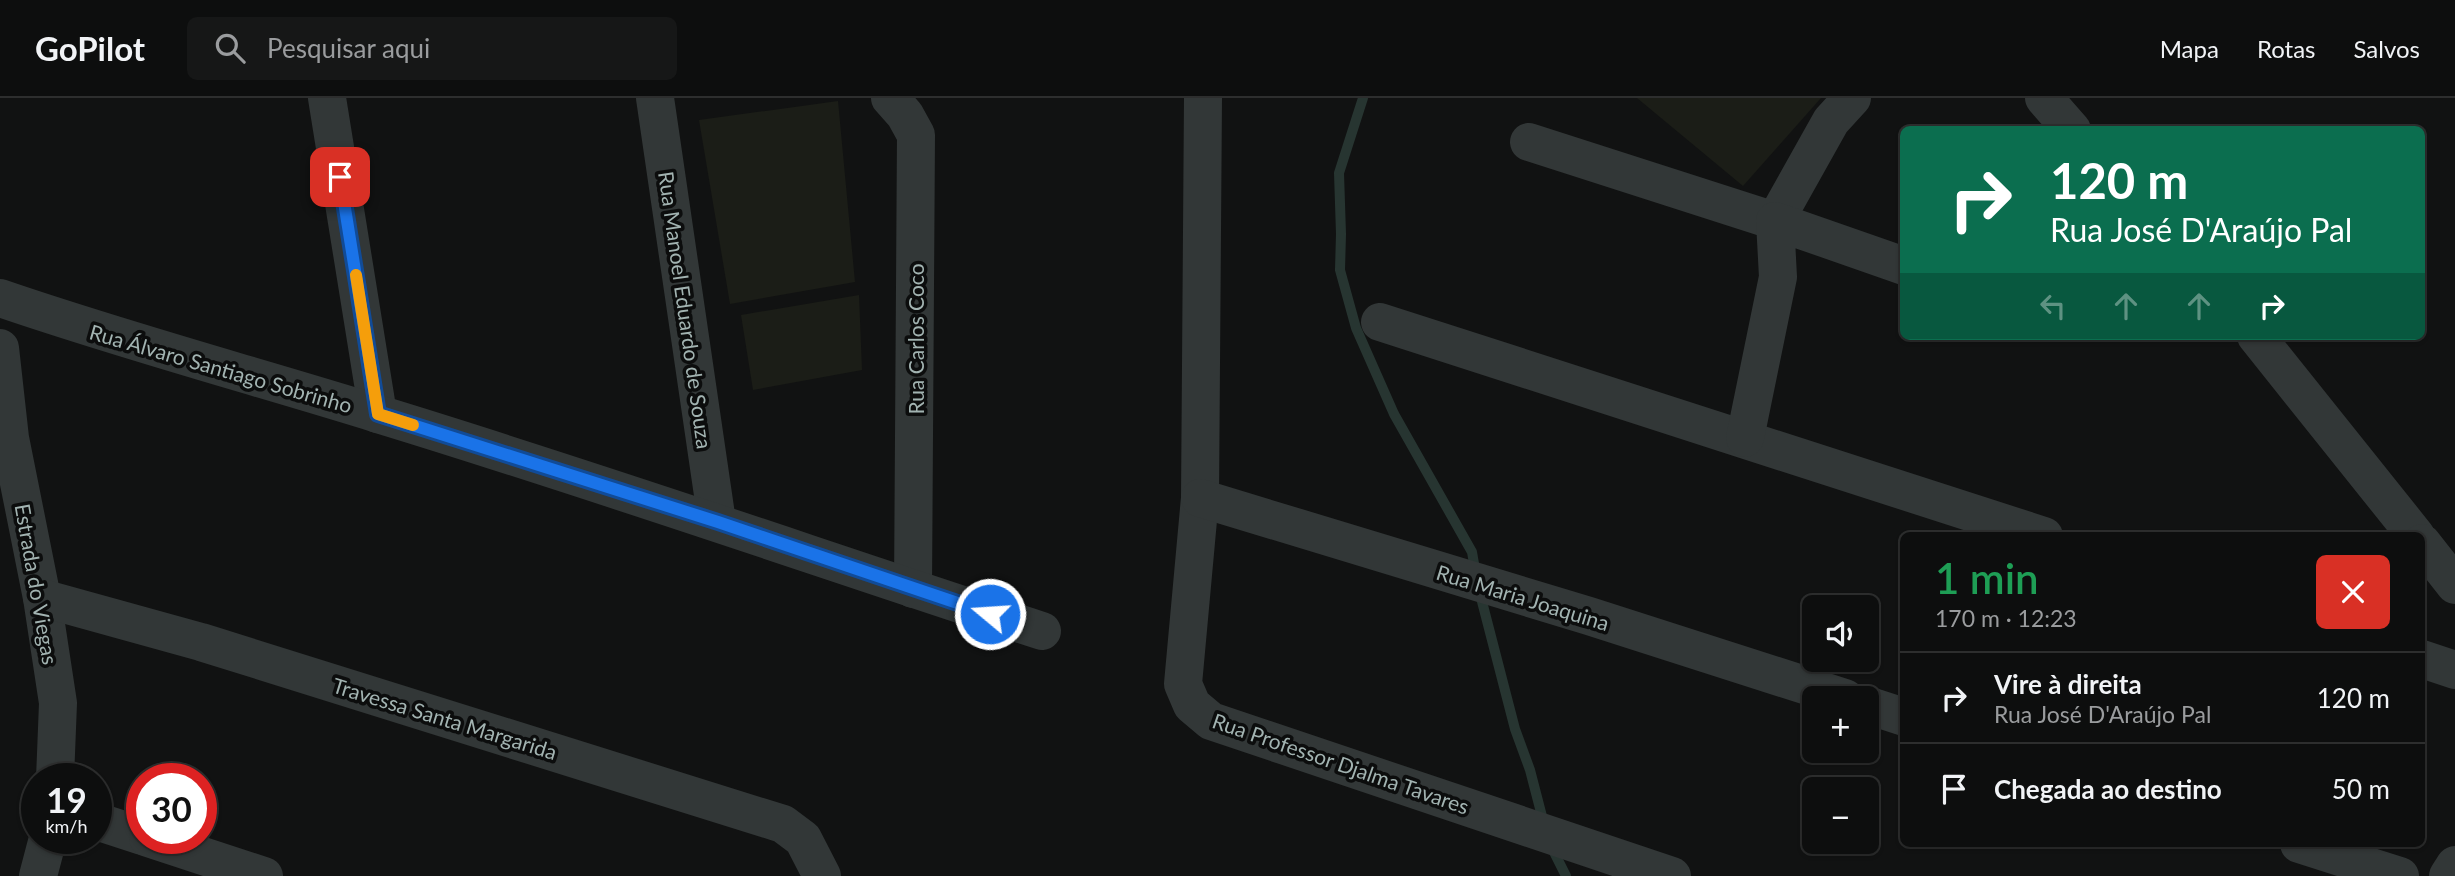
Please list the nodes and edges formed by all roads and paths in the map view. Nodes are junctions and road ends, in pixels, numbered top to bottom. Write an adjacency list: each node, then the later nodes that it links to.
1 (327, 98): 15 (street)
2 (655, 98): 19 (street, Rua Manoel Eduardo de Souza)
3 (890, 98): 24 (street, Rua Carlos Coco)
4 (1203, 98): 18 (street, Rua Professor Djalma Tavares)
5 (1852, 98): 9 (street)
6 (2044, 98): 7 (street)
7 (2068, 126)
8 (1529, 142): 9 (street)
9 (1775, 221): 10 (street); 17 (street)
10 (1900, 265)
11 (0, 298): 15 (street, Rua Álvaro Santiago Sobrinho)
12 (1380, 322): 17 (street)
13 (2259, 340): 21 (street)
14 (0, 348): 16 (street, Estrada do Viegas)
15 (378, 414): 19 (street, Rua Álvaro Santiago Sobrinho)
16 (5, 437): 25 (street, Estrada do Viegas)
17 (1745, 438): 20 (street)
18 (1200, 498): 29 (street, Rua Maria Joaquina); 40 (street, Rua Professor Djalma Tavares)
19 (718, 522): 24 (street, Rua Álvaro Santiago Sobrinho)
20 (2032, 532)
21 (2413, 532)
22 (2425, 547): 23 (street)
23 (2455, 584)
24 (913, 589): 26 (street, Rua Álvaro Santiago Sobrinho)
25 (42, 598): 32 (street, Estrada do Viegas); 39 (street, Travessa Santa Margarida)
26 (1042, 631)
27 (2425, 660): 28 (street)
28 (2455, 670)
29 (1807, 686)
30 (1879, 709): 31 (street)
31 (1900, 716)
32 (56, 763)
33 (2308, 847): 41 (street)
34 (44, 854): 37 (street)
35 (197, 854): 38 (street)
36 (2455, 865): 42 (street)
37 (38, 876)
38 (264, 876)
39 (822, 876)
40 (1672, 876)
41 (2400, 876)
42 (2448, 876)

